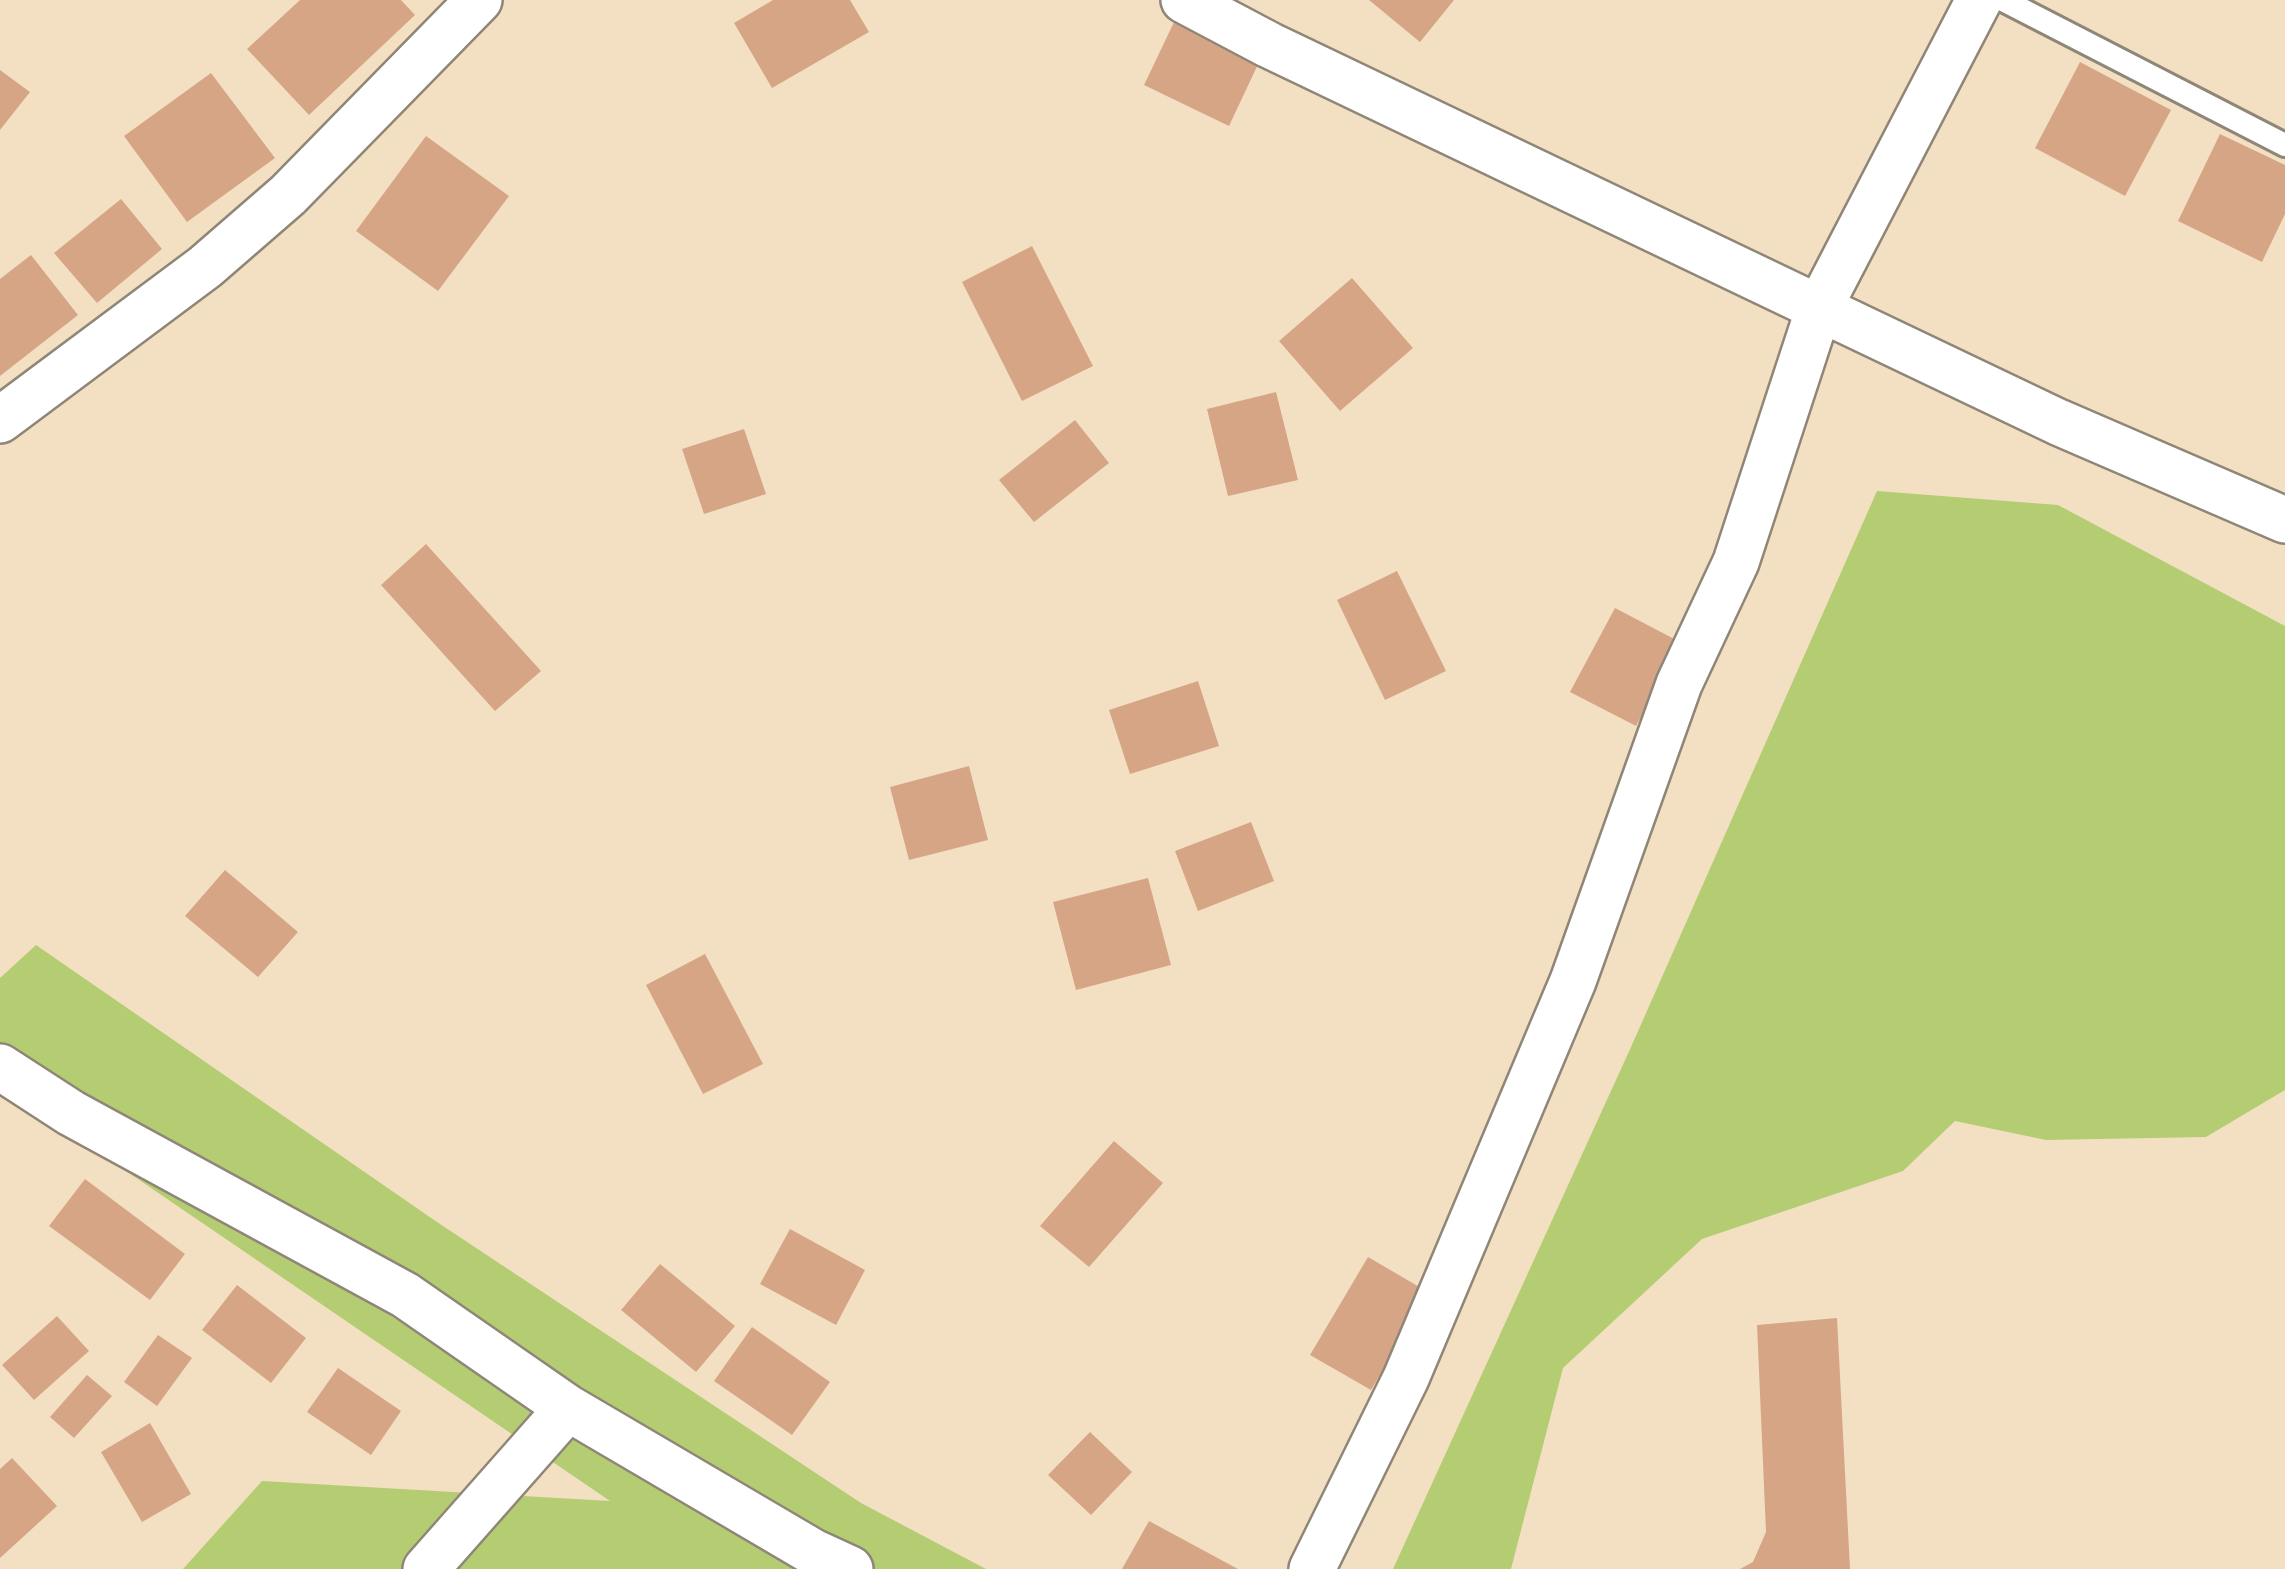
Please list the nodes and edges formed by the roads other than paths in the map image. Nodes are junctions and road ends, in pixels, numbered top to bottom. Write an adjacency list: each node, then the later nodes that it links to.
1 (479, 0): 7 (street)
2 (1184, 0): 6 (street)
3 (1979, 0): 6 (street)
4 (2003, 0): 5 (lane)
5 (2285, 145)
6 (1819, 308): 8 (street); 13 (street)
7 (0, 420)
8 (2285, 520)
9 (0, 1067): 10 (street)
10 (568, 1408): 11 (street); 12 (street)
11 (426, 1569)
12 (850, 1569)
13 (1312, 1569)

